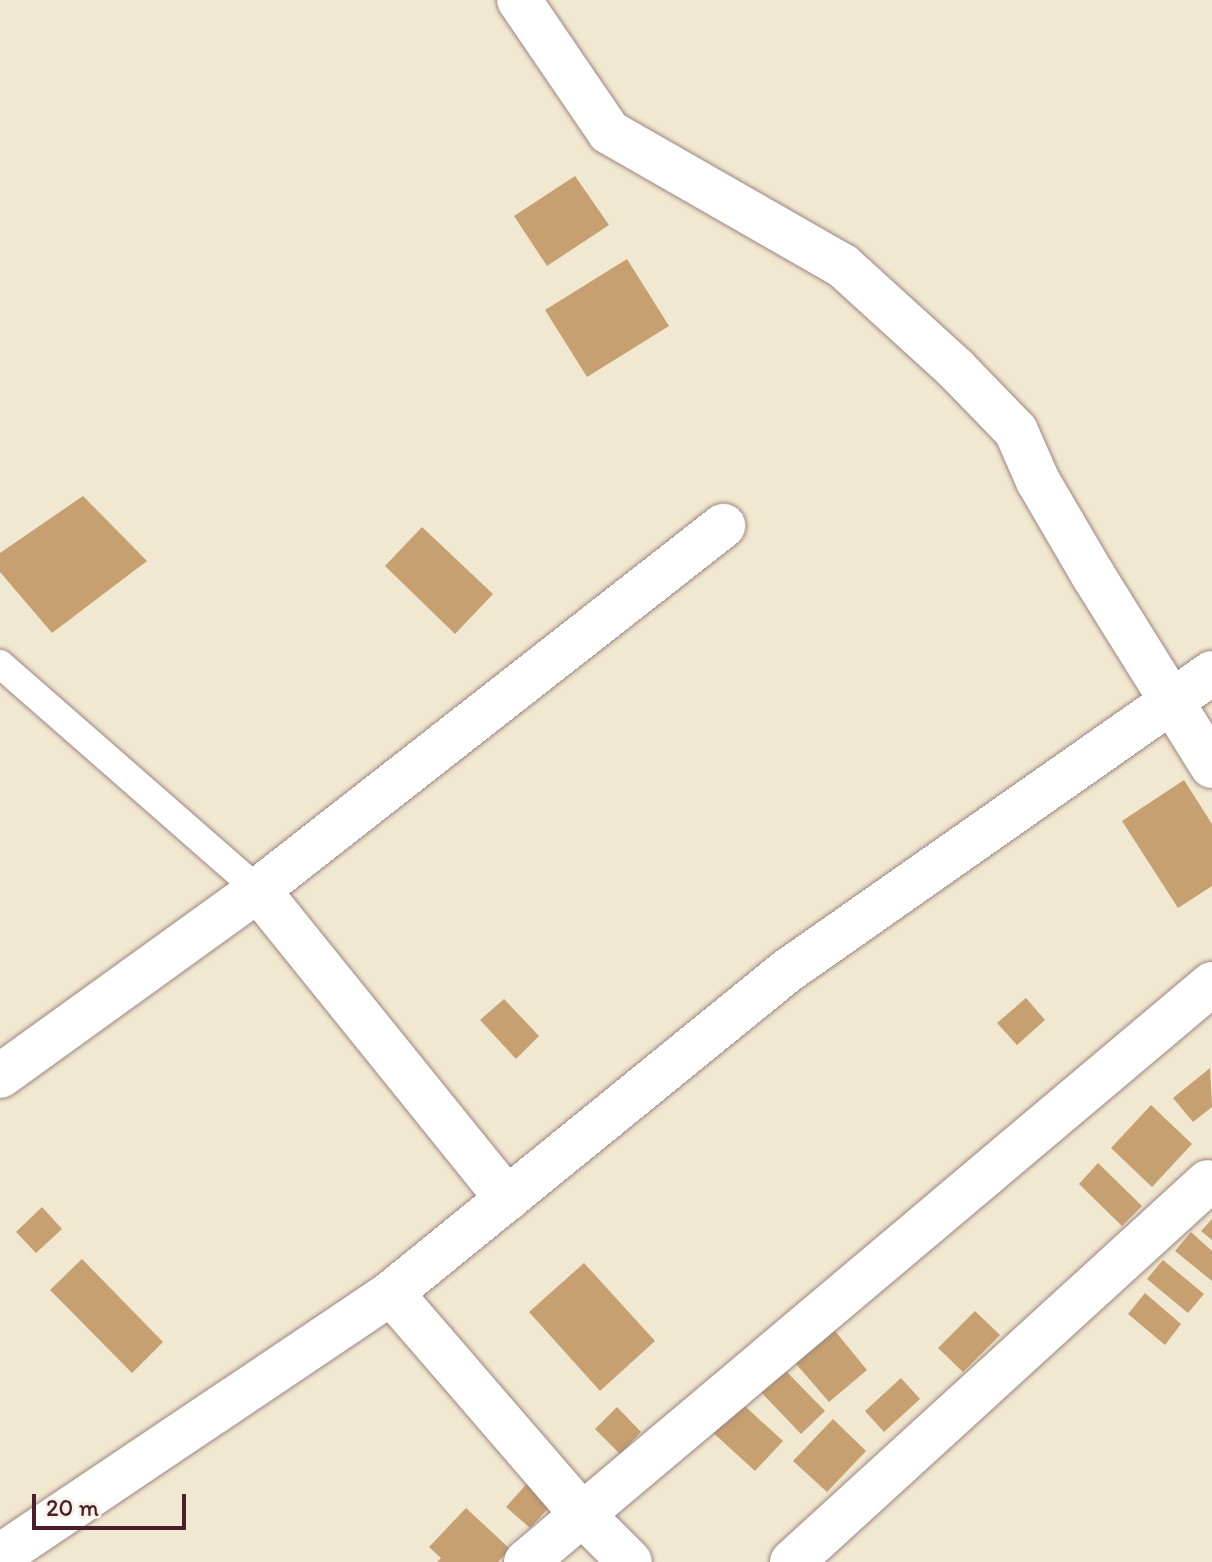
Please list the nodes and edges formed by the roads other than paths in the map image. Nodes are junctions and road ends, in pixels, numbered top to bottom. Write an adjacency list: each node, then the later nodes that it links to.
1 (519, 0): 5 (street)
2 (723, 526): 7 (street)
3 (0, 664): 7 (lane)
4 (1212, 673): 5 (street)
5 (1173, 701): 6 (street); 11 (street)
6 (1212, 766)
7 (258, 890): 9 (street); 11 (street)
8 (1212, 984): 13 (street)
9 (0, 1076)
10 (1208, 1182): 17 (street)
11 (507, 1199): 12 (street)
12 (391, 1293): 13 (street); 14 (street)
13 (581, 1513): 15 (street); 16 (street)
14 (0, 1556)
15 (526, 1562)
16 (630, 1562)
17 (792, 1562)

